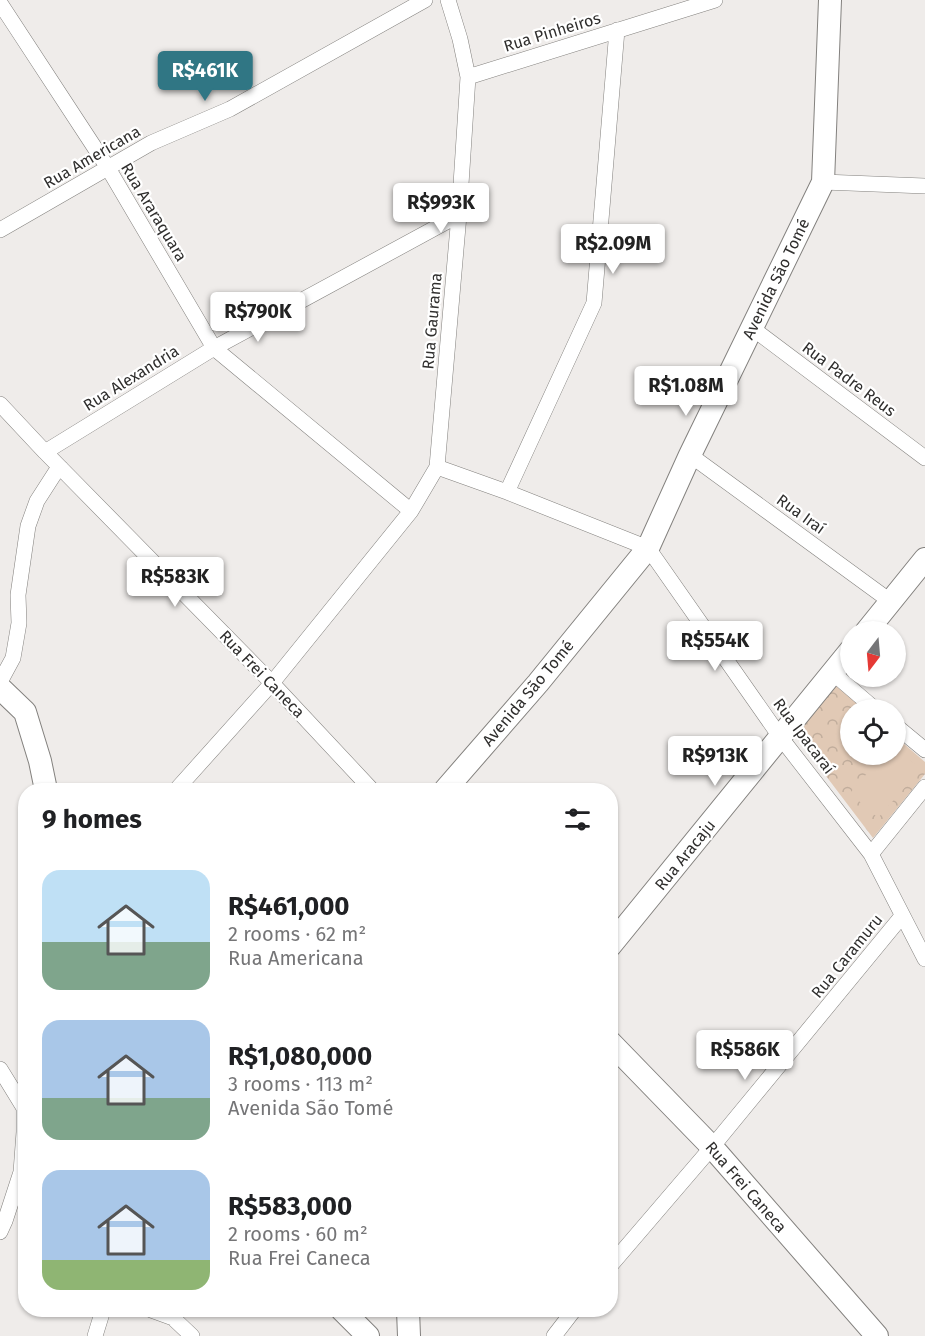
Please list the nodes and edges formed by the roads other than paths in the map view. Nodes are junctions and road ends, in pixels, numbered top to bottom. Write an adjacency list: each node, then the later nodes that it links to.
1 (425, 0): 8 (street, Rua Americana)
2 (448, 0): 7 (street, Rua Gaurama)
3 (715, 0): 6 (street, Rua Pinheiros)
4 (830, 0): 9 (street, Avenida São Tomé)
5 (1, 1): 8 (street, Rua Araraquara)
6 (617, 30): 7 (street, Rua Pinheiros); 21 (street)
7 (468, 77): 11 (street, Rua Gaurama)
8 (108, 168): 12 (street, Rua Americana); 14 (street, Rua Araraquara)
9 (823, 183): 10 (street); 13 (street, Avenida São Tomé)
10 (925, 186)
11 (459, 215): 14 (street, Rua Alexandria); 19 (street, Rua Gaurama)
12 (0, 230)
13 (752, 328): 17 (street, Avenida São Tomé); 18 (street, Rua Padre Reus)
14 (214, 348): 16 (street, Rua Alexandria); 22 (street, Rua Araraquara)
15 (0, 404): 16 (street, Rua Frei Caneca)
16 (45, 452): 20 (street, Rua Frei Caneca)
17 (690, 455): 23 (street, Avenida São Tomé); 25 (street, Rua Iraí)
18 (925, 458)
19 (437, 467): 21 (street); 22 (street)
20 (61, 468): 29 (street); 30 (street, Rua Frei Caneca)
21 (507, 492): 23 (street)
22 (411, 511): 30 (street)
23 (648, 548): 34 (street, Rua Ipacaraí); 39 (street, Avenida São Tomé)
24 (925, 559): 25 (street)
25 (890, 601): 26 (street)
26 (875, 621)
27 (840, 664): 28 (street, Rua Aracaju)
28 (833, 673): 32 (street); 34 (street, Rua Aracaju)
29 (0, 682)
30 (272, 683): 37 (street); 38 (street, Rua Frei Caneca)
31 (0, 688): 36 (street)
32 (863, 699)
33 (906, 734): 35 (street)
34 (781, 738): 41 (street, Rua Ipacaraí); 43 (street, Rua Aracaju)
35 (925, 750)
36 (44, 783)
37 (182, 783)
38 (365, 783)
39 (451, 783)
40 (925, 787): 41 (street)
41 (871, 854): 42 (street, Rua Ipacaraí)
42 (902, 916): 44 (street, Rua Ipacaraí); 48 (street, Rua Caramuru)
43 (618, 936)
44 (925, 959)
45 (618, 1050): 48 (street, Rua Frei Caneca)
46 (0, 1069): 47 (street)
47 (18, 1088)
48 (712, 1147): 51 (street, Rua Caramuru); 62 (street, Rua Frei Caneca)
49 (18, 1181): 50 (street)
50 (0, 1232)
51 (618, 1257)
52 (101, 1317): 57 (street)
53 (170, 1317): 58 (street)
54 (349, 1317): 59 (street)
55 (408, 1317): 60 (street)
56 (569, 1317): 61 (street)
57 (95, 1336)
58 (192, 1336)
59 (368, 1336)
60 (409, 1336)
61 (554, 1336)
62 (877, 1336)

